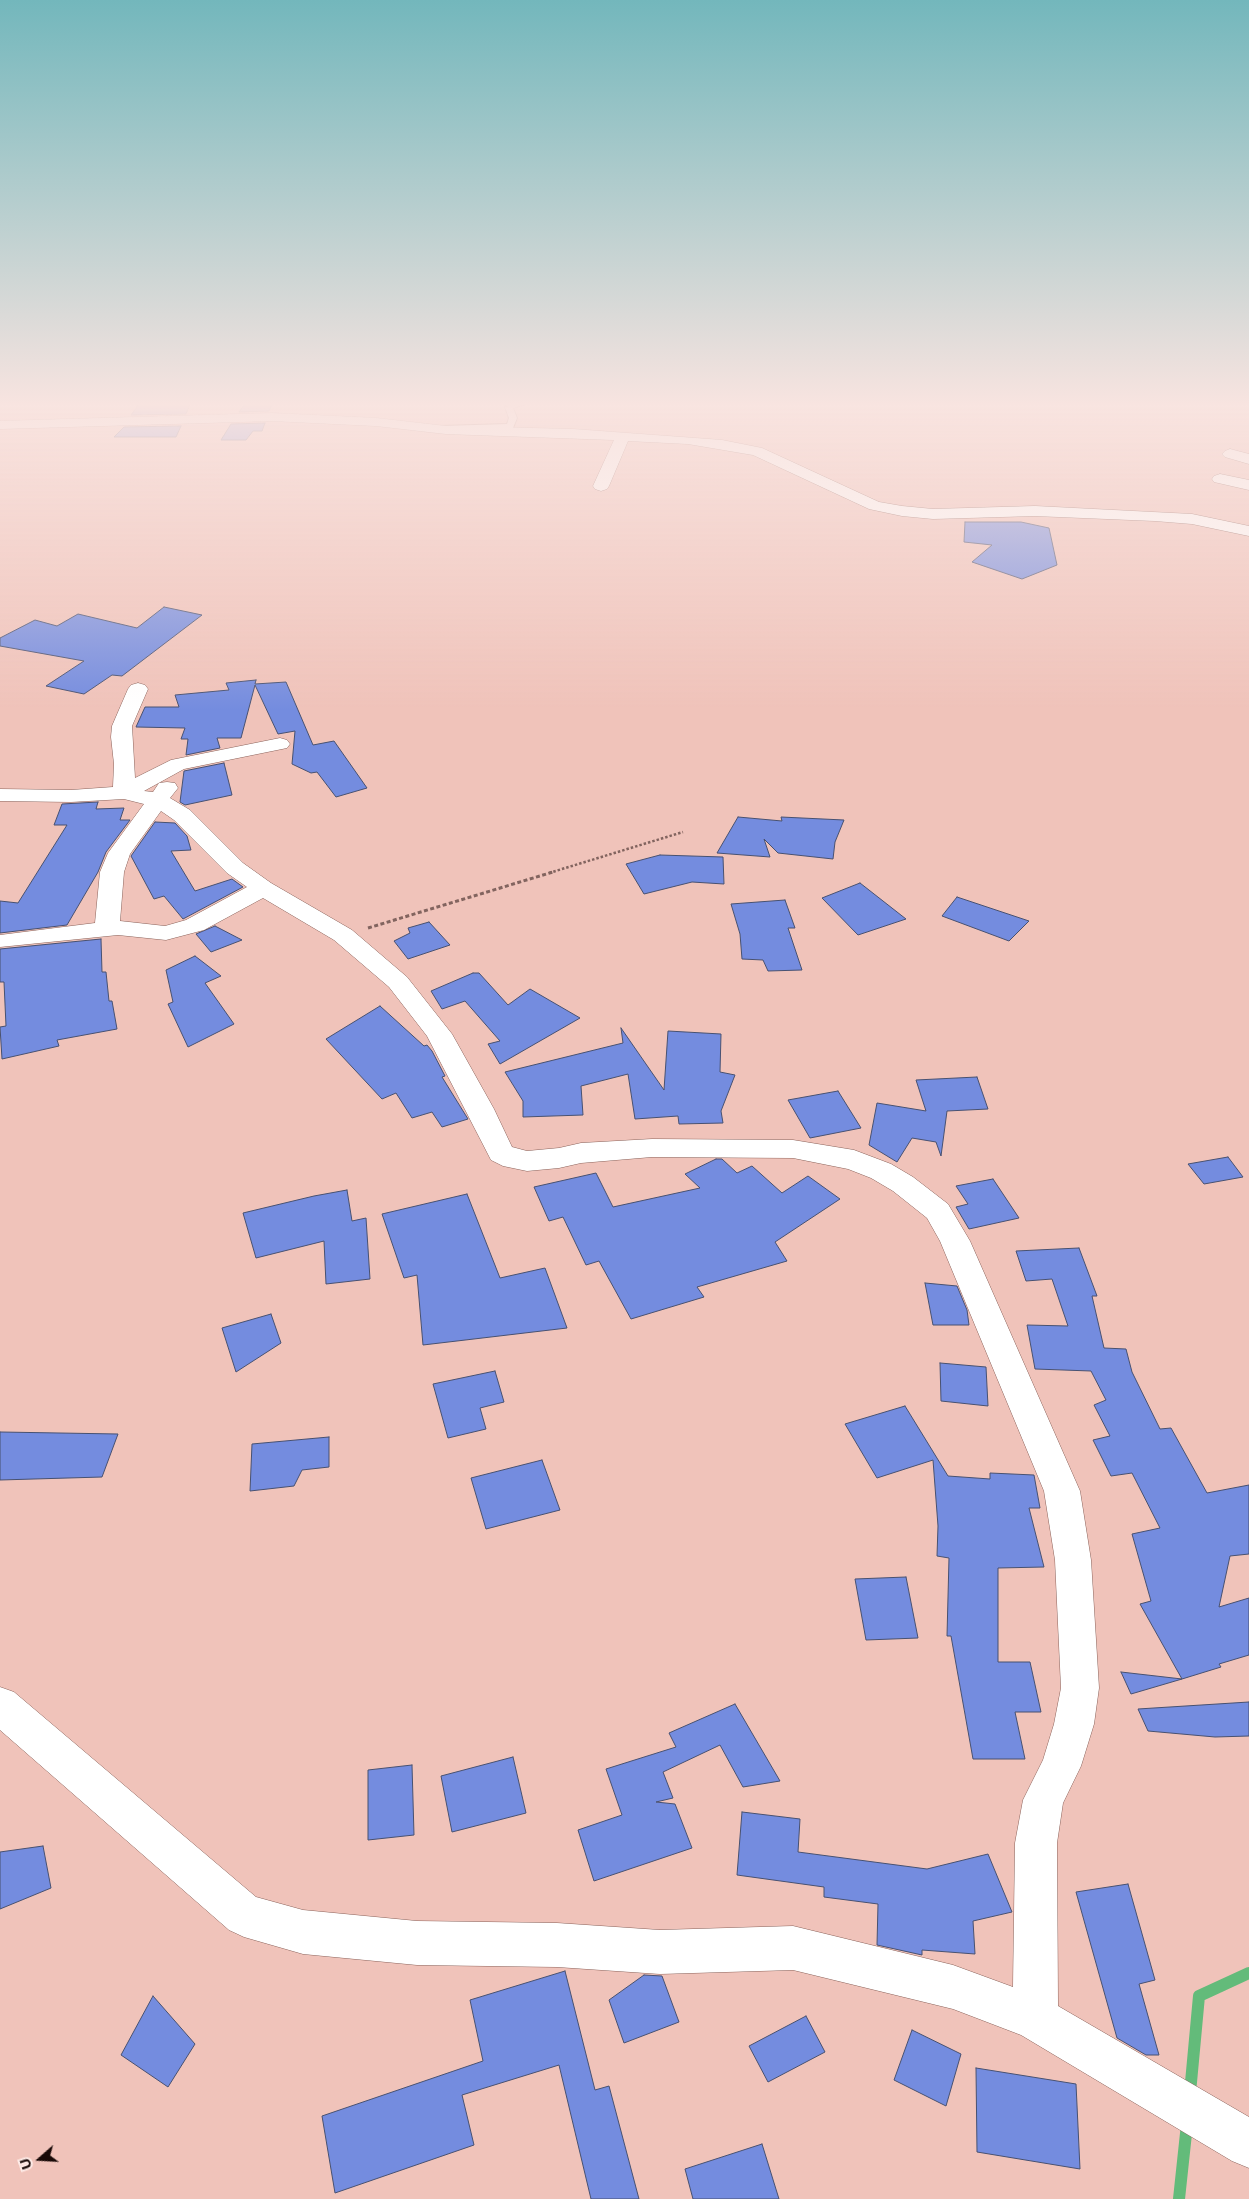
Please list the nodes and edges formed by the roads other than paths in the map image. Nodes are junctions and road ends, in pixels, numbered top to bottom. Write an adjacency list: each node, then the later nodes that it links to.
1 (872, 505): 2 (street)
2 (1249, 531)
3 (138, 689): 6 (street)
4 (280, 744): 5 (street)
5 (178, 764): 6 (street); 6 (street); 8 (street)
6 (124, 778): 7 (street); 8 (street)
7 (0, 795)
8 (158, 800): 9 (street); 10 (street)
9 (263, 888): 10 (street); 13 (street)
10 (107, 929): 11 (street)
11 (4, 941)
12 (0, 1705): 13 (street)
13 (1035, 2018): 14 (street)
14 (1249, 2144)

